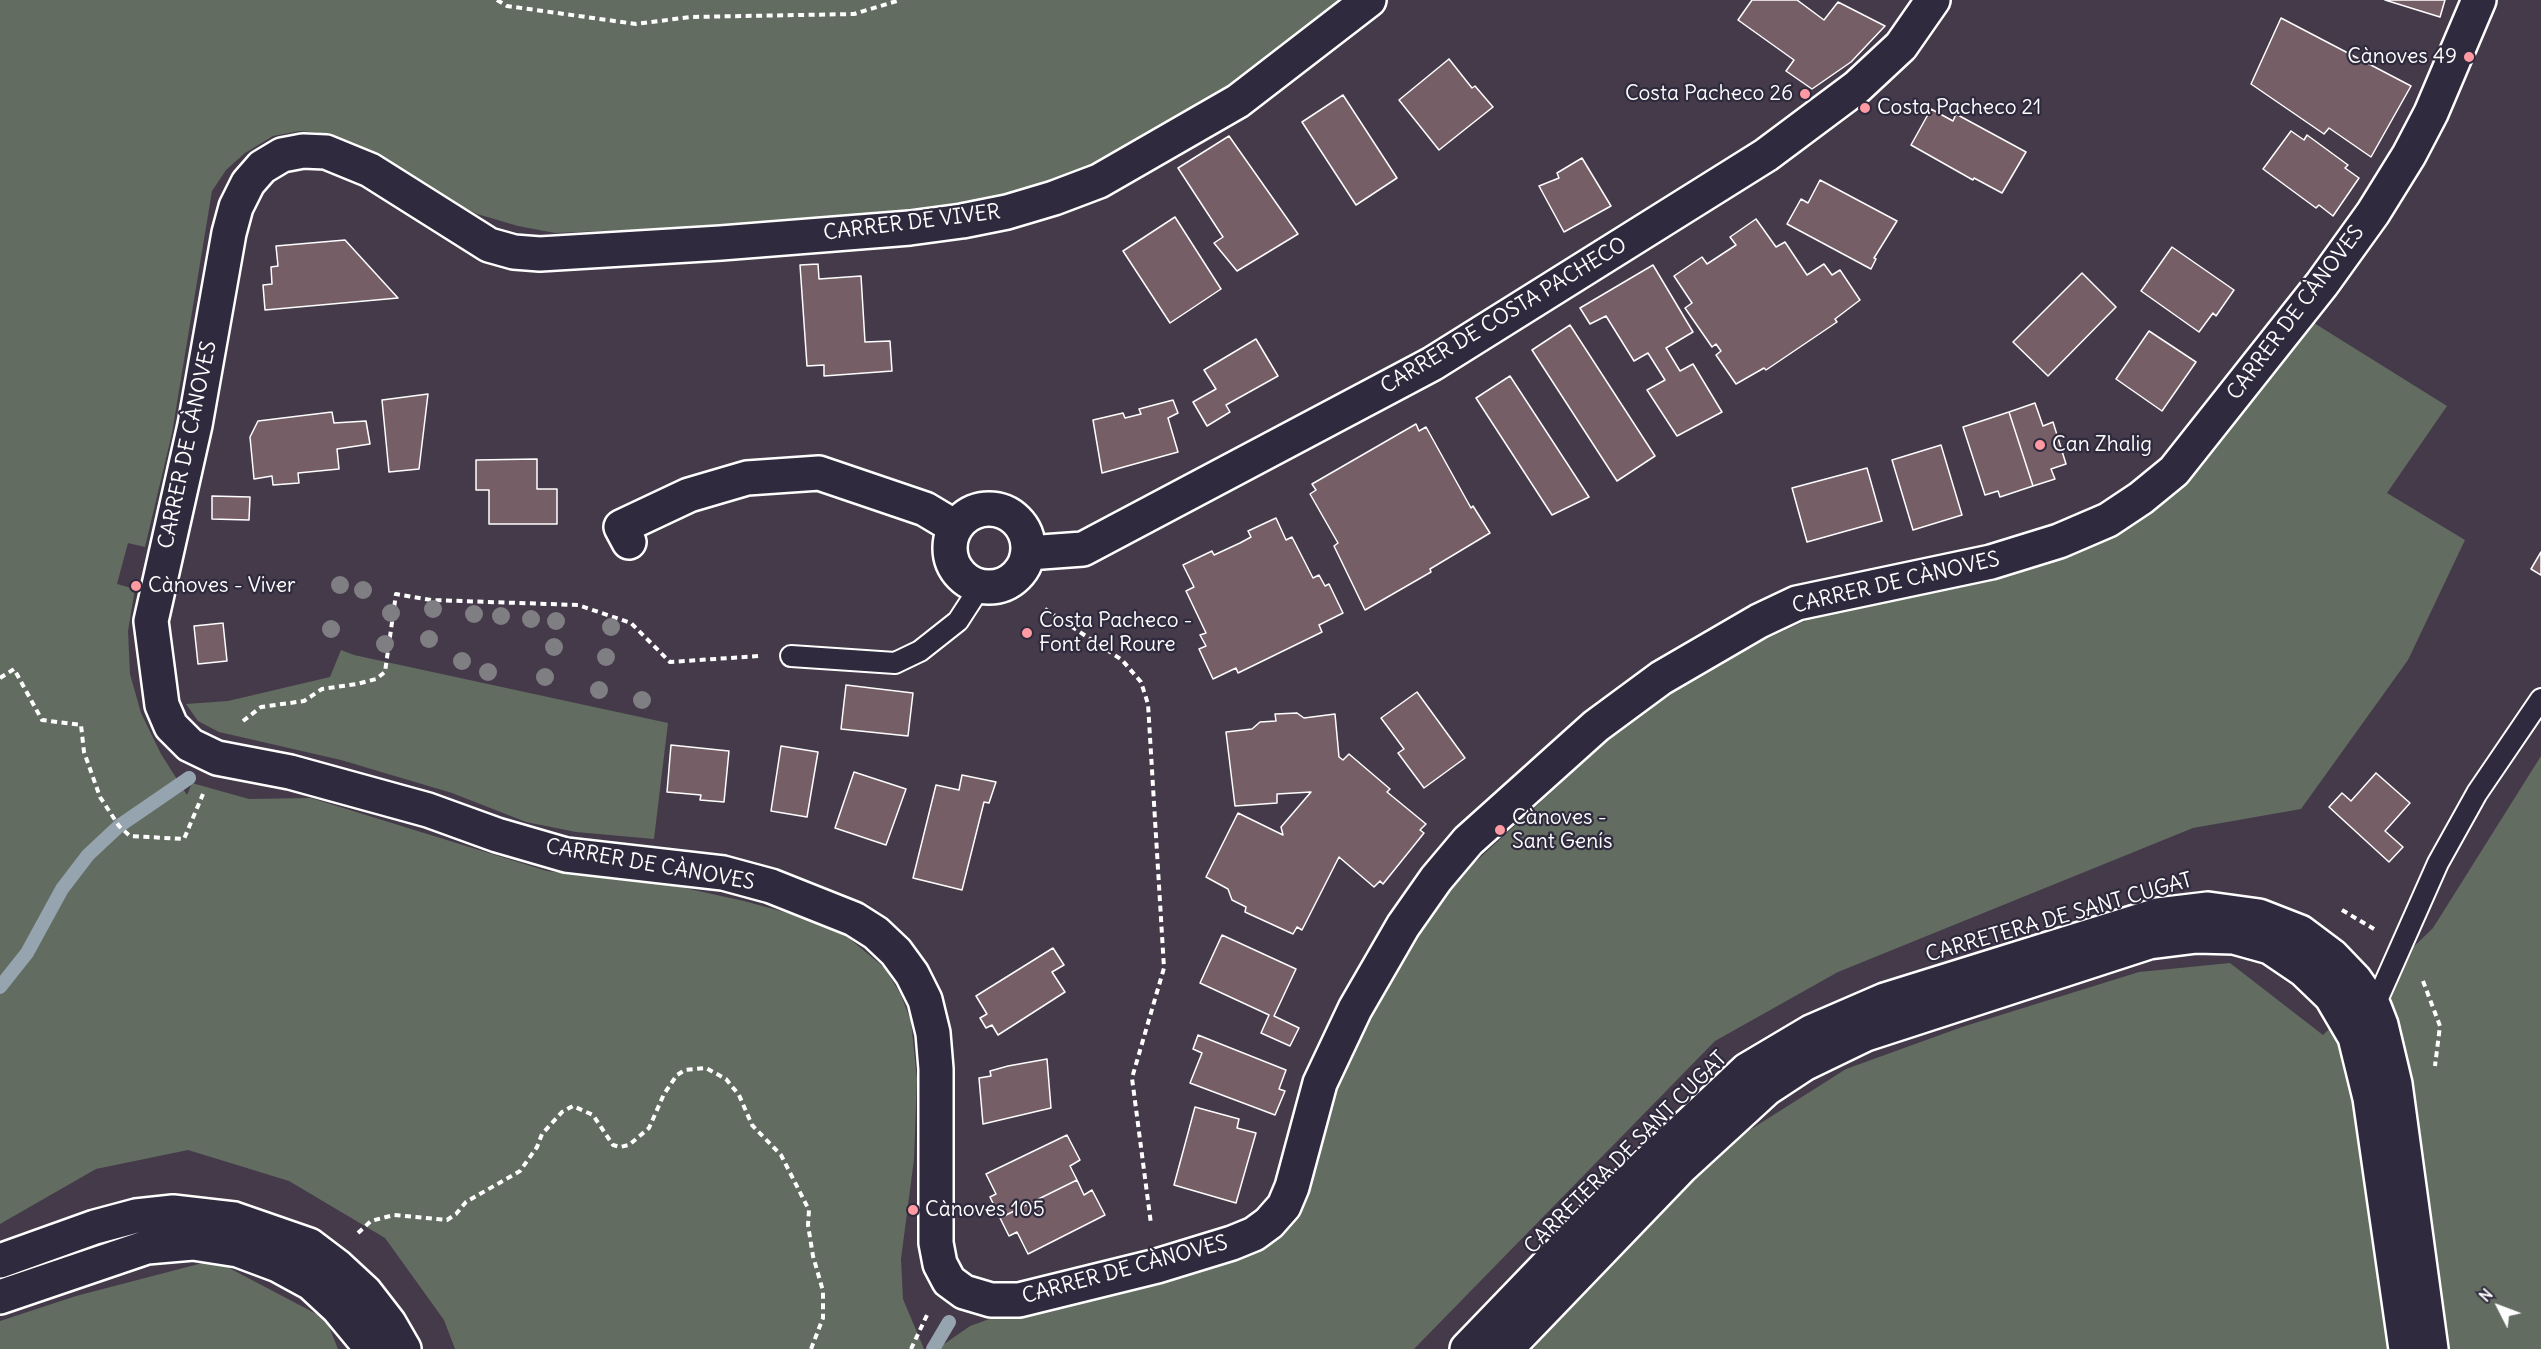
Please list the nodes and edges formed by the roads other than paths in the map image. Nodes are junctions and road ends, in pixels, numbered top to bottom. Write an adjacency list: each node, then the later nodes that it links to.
1 (1369, 0): 4 (street, CARRER DE VIVER)
2 (1933, 0): 7 (street, CARRER DE COSTA PACHECO)
3 (2479, 0): 4 (street, CARRER DE CÀNOVES)
4 (540, 254)
5 (955, 527): 6 (street); 7 (street); 8 (street)
6 (629, 542)
7 (1028, 553): 8 (street)
8 (980, 587): 9 (lane)
9 (791, 656)
10 (2541, 699): 11 (lane)
11 (2374, 1008): 16 (street, CARRETERA DE SANT CUGAT); 19 (street, CARRETERA DE SANT CUGAT)
12 (0, 1261): 15 (street)
13 (0, 1297): 14 (street)
14 (372, 1349)
15 (404, 1349)
16 (1467, 1349)
17 (1506, 1349): 18 (street)
18 (2406, 1349)
19 (2431, 1349)

